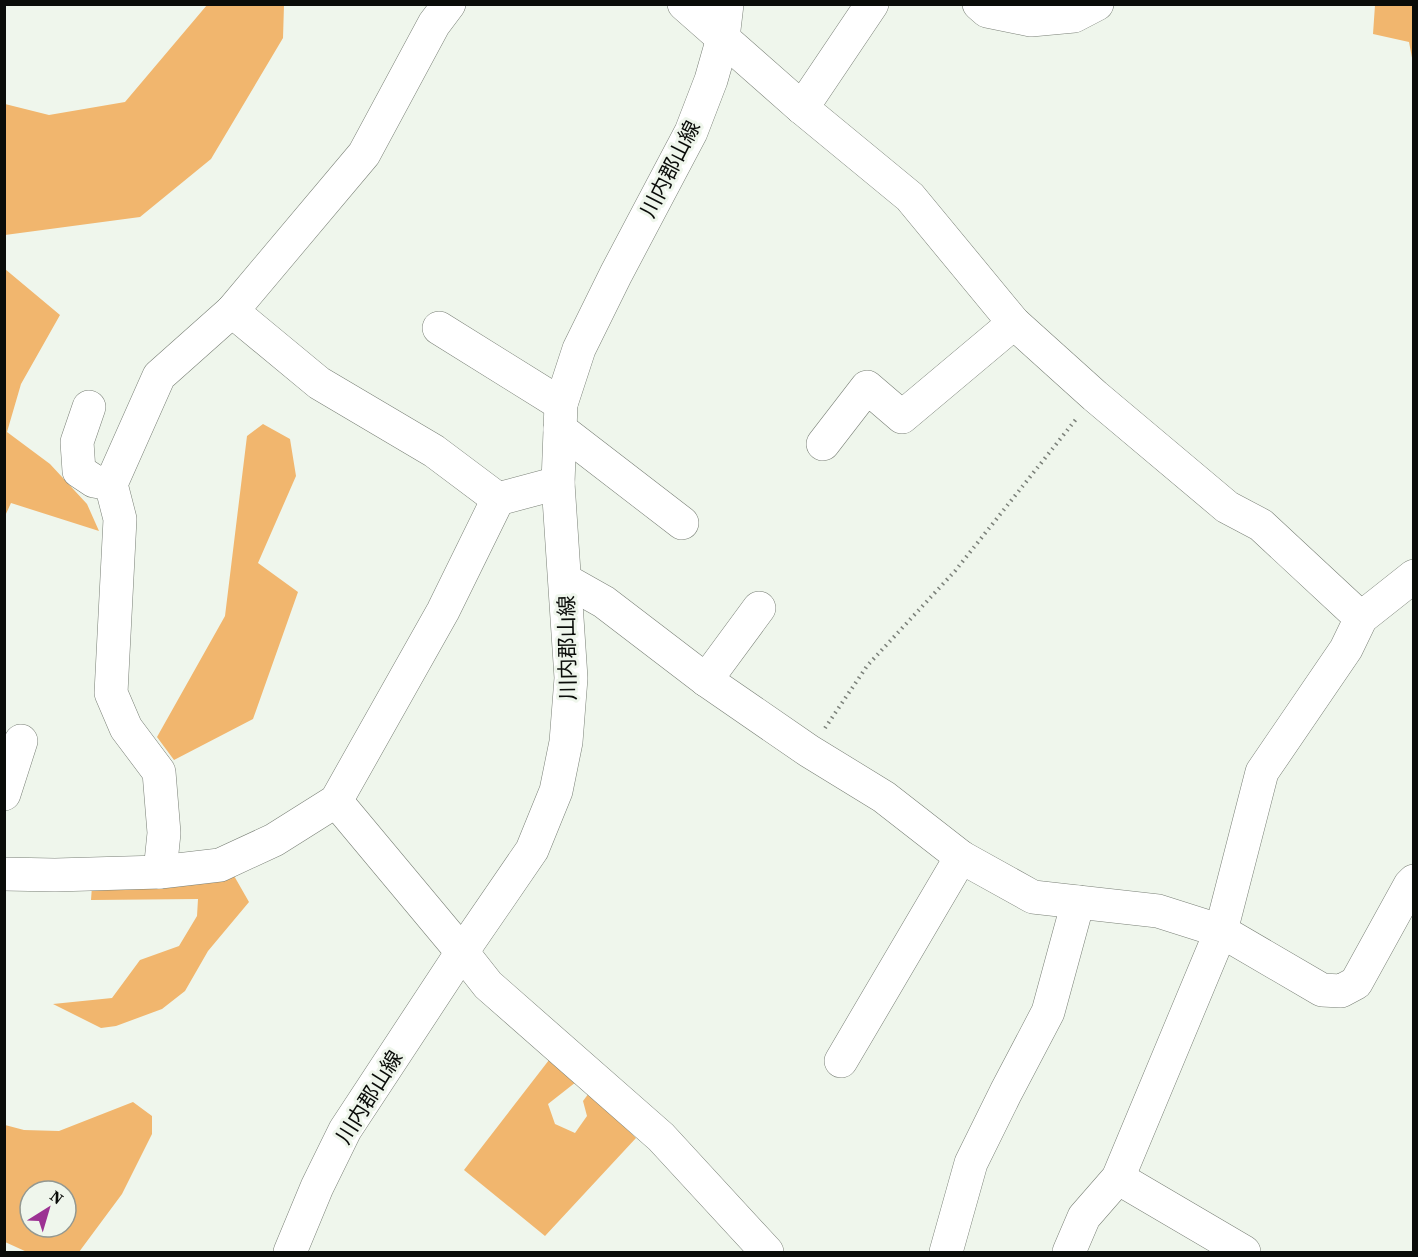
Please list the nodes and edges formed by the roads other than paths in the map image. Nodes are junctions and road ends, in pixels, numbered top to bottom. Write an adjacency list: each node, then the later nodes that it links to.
1 (449, 4): 9 (street)
2 (684, 4): 7 (street)
3 (727, 4): 7 (street, 川内郡山線)
4 (872, 4): 8 (street)
5 (979, 4): 6 (street)
6 (1097, 4)
7 (723, 38): 8 (street); 13 (street, 川内郡山線)
8 (802, 108): 10 (street)
9 (232, 311): 16 (street); 17 (street)
10 (1014, 323): 14 (street); 22 (street)
11 (439, 328): 13 (street)
12 (89, 407): 16 (street)
13 (561, 417): 15 (street, 川内郡山線); 18 (street)
14 (823, 444)
15 (558, 483): 17 (street); 20 (street, 川内郡山線)
16 (111, 484): 28 (street)
17 (498, 499): 26 (street)
18 (682, 523)
19 (1413, 576): 22 (street)
20 (565, 580): 23 (street); 33 (street, 川内郡山線)
21 (759, 608): 23 (street)
22 (1361, 618): 32 (street)
23 (706, 680): 27 (street)
24 (21, 741): 25 (street)
25 (4, 794)
26 (336, 801): 28 (street); 33 (street)
27 (961, 857): 31 (street); 34 (street)
28 (160, 872): 29 (street)
29 (4, 874)
30 (1413, 881): 32 (street)
31 (1078, 902): 32 (street); 38 (street)
32 (1221, 931): 35 (street)
33 (462, 952): 36 (street, 川内郡山線); 37 (street)
34 (841, 1061)
35 (1118, 1178): 39 (street); 40 (street)
36 (290, 1252)
37 (767, 1252)
38 (946, 1252)
39 (1069, 1252)
40 (1244, 1252)

